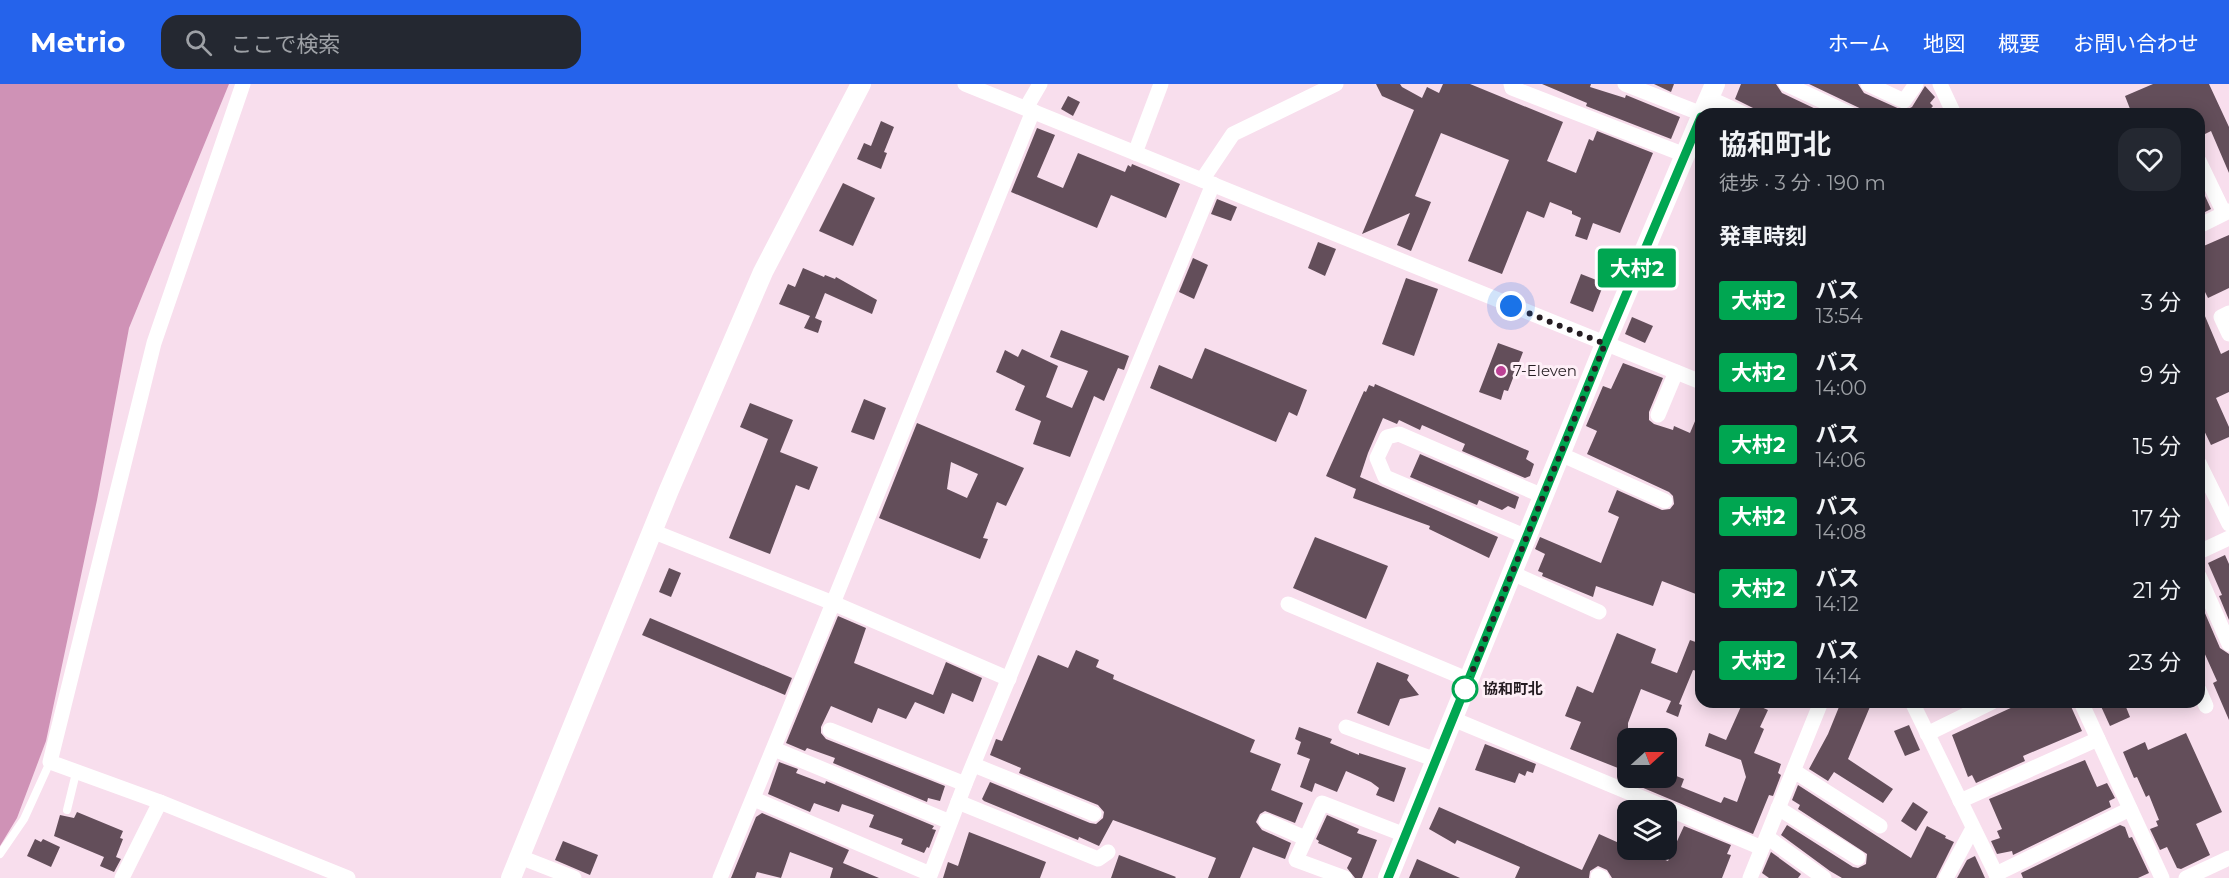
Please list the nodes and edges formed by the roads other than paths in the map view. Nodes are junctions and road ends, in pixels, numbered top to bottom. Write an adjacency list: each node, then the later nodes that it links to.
1 (243, 84): 58 (street)
2 (861, 84): 35 (street)
3 (965, 84): 16 (street)
4 (1040, 84): 16 (street)
5 (1161, 84): 18 (street)
6 (1336, 84): 21 (street)
7 (1511, 84): 19 (street)
8 (1625, 84): 13 (street)
9 (1786, 84): 14 (street)
10 (1869, 84): 11 (street)
11 (1916, 84)
12 (1940, 84): 15 (street)
13 (1706, 105)
14 (1837, 108)
15 (1949, 108)
16 (1030, 109): 18 (street); 41 (street)
17 (1695, 131): 19 (street)
18 (1135, 153): 21 (street)
19 (1685, 155): 26 (street)
20 (2205, 172): 22 (street)
21 (1207, 182): 26 (street); 45 (street)
22 (2226, 212): 23 (street)
23 (2205, 223)
24 (2229, 314): 25 (street)
25 (2229, 334)
26 (1605, 344): 27 (street); 30 (street)
27 (1676, 372): 28 (street); 29 (street)
28 (1695, 379)
29 (1658, 414)
30 (1560, 454): 32 (street); 33 (street)
31 (2205, 475): 34 (street)
32 (1543, 496): 36 (street); 36 (street)
33 (1665, 501)
34 (2229, 524)
35 (652, 531): 41 (street); 80 (street)
36 (1527, 537): 39 (street)
37 (2229, 538): 38 (street)
38 (2205, 549)
39 (1512, 573): 43 (street); 46 (street)
40 (2205, 590): 44 (street)
41 (833, 603): 45 (street); 56 (street)
42 (1288, 604): 46 (street)
43 (1599, 612)
44 (2229, 644)
45 (1009, 678): 59 (street)
46 (1469, 680): 51 (street)
47 (1819, 708): 60 (street)
48 (1915, 708): 54 (street)
49 (1980, 708): 54 (street)
50 (2084, 708): 55 (street)
51 (1453, 719): 57 (street); 77 (street)
52 (1346, 727): 57 (street)
53 (830, 730): 62 (street)
54 (1927, 734): 64 (street)
55 (2098, 739): 64 (street); 68 (street)
56 (774, 749): 63 (street); 72 (street)
57 (1436, 760): 75 (street)
58 (50, 762): 61 (street); 79 (lane)
59 (974, 765): 62 (street); 70 (street)
60 (1794, 771): 67 (street); 73 (street)
61 (76, 773): 65 (street); 69 (lane)
62 (965, 784): 66 (street)
63 (753, 799): 83 (street); 89 (street)
64 (1960, 801): 74 (street)
65 (160, 802): 85 (street); 86 (street)
66 (958, 802): 72 (street); 78 (street)
67 (1778, 808): 77 (street); 81 (street)
68 (2130, 809): 84 (street); 95 (street)
69 (67, 810)
70 (1094, 814)
71 (1266, 821): 76 (street)
72 (950, 822): 83 (street)
73 (1880, 826)
74 (1973, 828): 84 (street); 94 (street)
75 (1404, 836): 76 (street); 91 (street)
76 (1305, 838): 90 (street)
77 (1764, 842): 92 (street); 93 (street)
78 (1108, 852)
79 (0, 854)
80 (520, 857): 87 (street); 88 (street)
81 (1858, 858)
82 (2229, 858): 96 (street)
83 (929, 876)
84 (1997, 876)
85 (122, 878)
86 (348, 878)
87 (511, 878)
88 (574, 878)
89 (720, 878)
90 (1345, 878)
91 (1388, 878)
92 (1750, 878)
93 (1824, 878)
94 (1946, 878)
95 (2162, 878)
96 (2186, 878)

